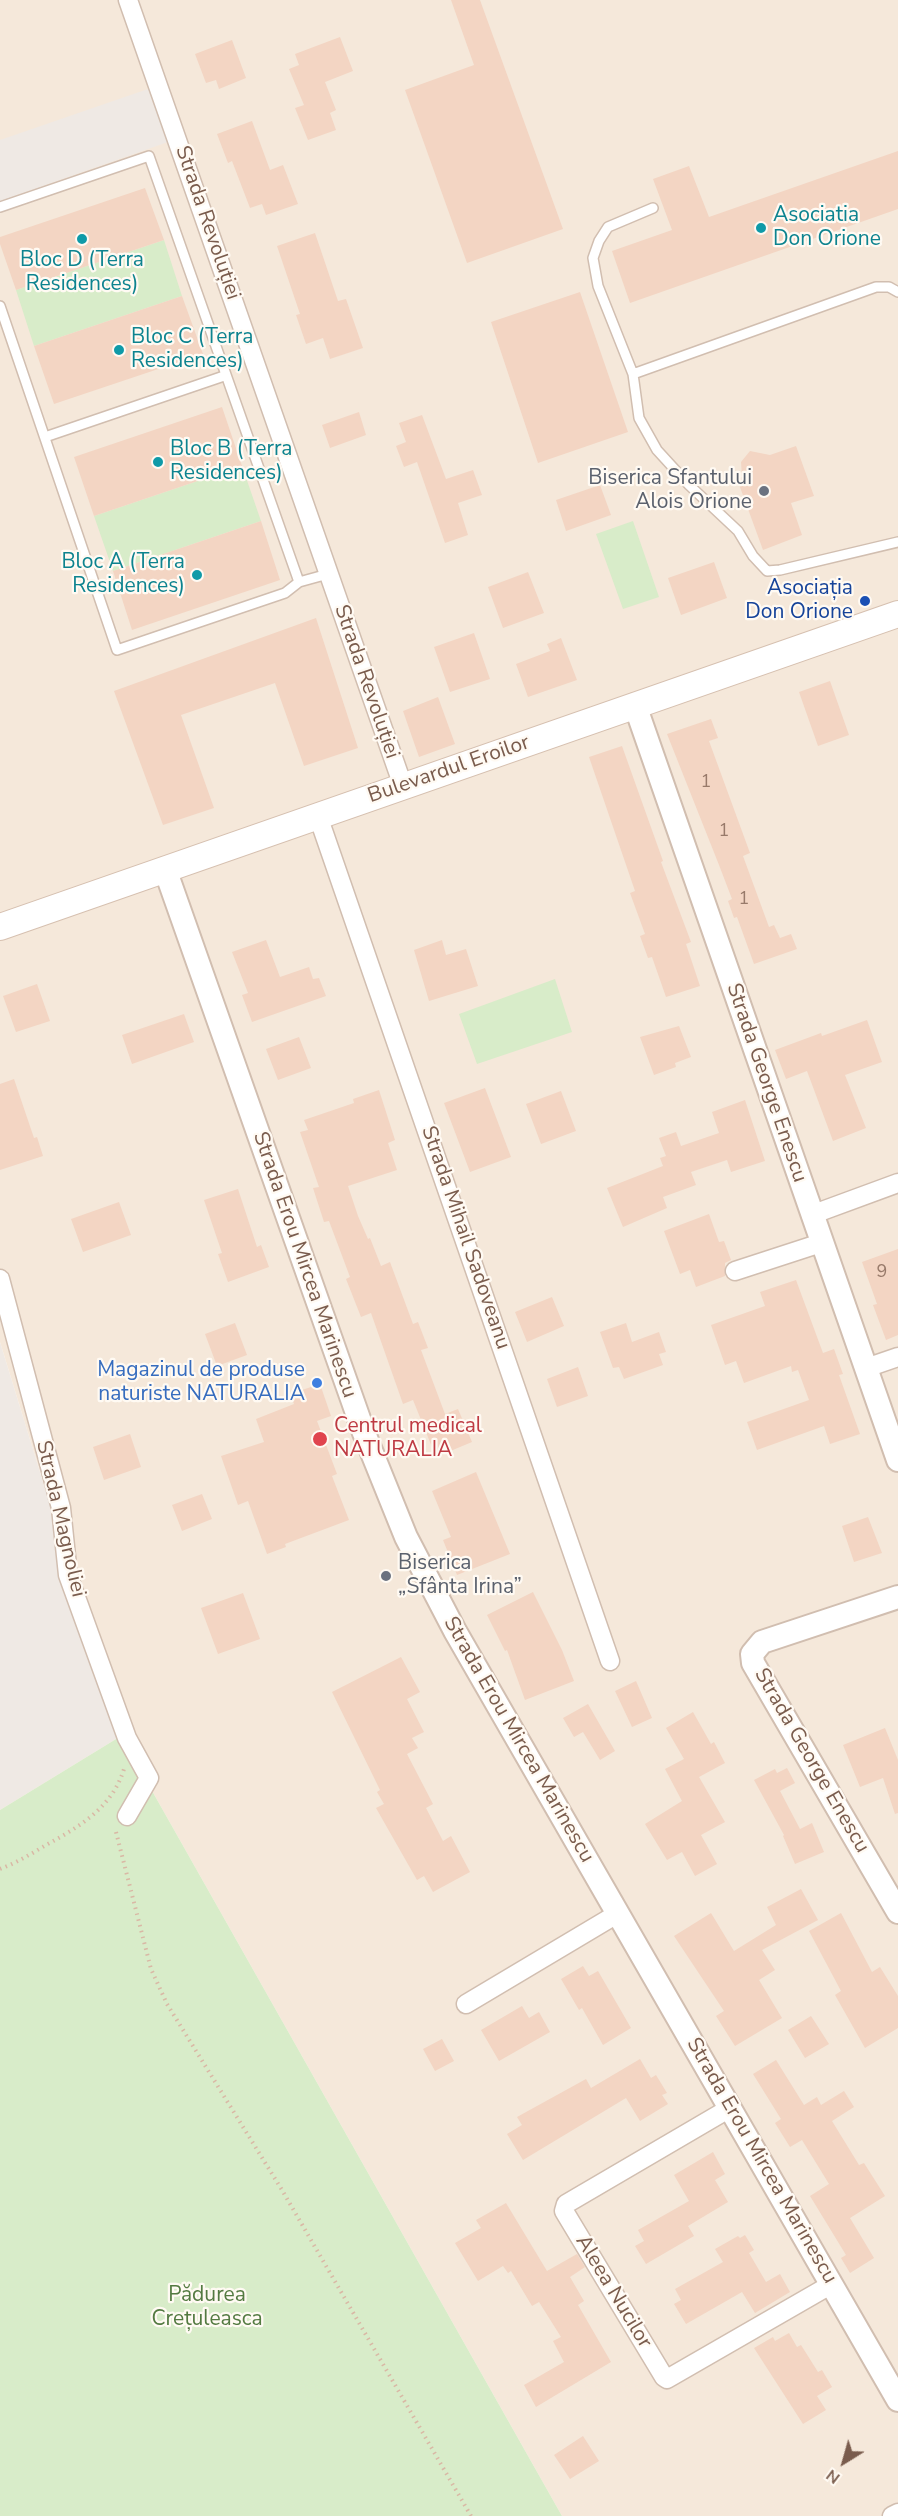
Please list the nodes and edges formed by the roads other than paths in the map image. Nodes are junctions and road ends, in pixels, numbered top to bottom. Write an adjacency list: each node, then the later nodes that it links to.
1 (128, 0): 10 (street, Strada Revoluției)
2 (0, 207): 7 (lane)
3 (653, 208): 6 (lane)
4 (898, 292): 6 (lane)
5 (0, 306): 8 (lane)
6 (633, 374): 9 (lane)
7 (224, 376): 8 (lane); 11 (lane)
8 (45, 437): 11 (lane)
9 (898, 542)
10 (328, 574): 11 (lane); 14 (street, Strada Revoluției)
11 (299, 582)
12 (898, 614): 13 (main road, Bulevardul Eroilor)
13 (635, 705): 14 (main road, Bulevardul Eroilor); 19 (street, Strada George Enescu)
14 (403, 786): 15 (main road, Bulevardul Eroilor)
15 (318, 816): 16 (main road, Bulevardul Eroilor); 27 (street, Strada Mihail Sadoveanu)
16 (165, 869): 17 (main road, Bulevardul Eroilor); 30 (street, Strada Erou Mircea Marinescu)
17 (0, 927)
18 (898, 1183): 19 (street)
19 (811, 1215): 20 (street, Strada George Enescu)
20 (821, 1243): 21 (street); 24 (street, Strada George Enescu)
21 (735, 1271)
22 (0, 1279): 28 (street, Strada Magnoliei)
23 (898, 1357): 24 (street)
24 (866, 1368): 25 (street, Strada George Enescu)
25 (898, 1460)
26 (898, 1596): 29 (street, Strada George Enescu)
27 (610, 1661)
28 (118, 1818)
29 (898, 1912)
30 (617, 1914): 31 (street); 32 (street, Strada Erou Mircea Marinescu)
31 (466, 2004)
32 (730, 2108): 33 (street, Strada Erou Mircea Marinescu); 33 (street, Aleea Nucilor)
33 (832, 2284): 34 (street, Strada Erou Mircea Marinescu)
34 (898, 2400)
35 (898, 2513): 36 (street)
36 (892, 2516)

